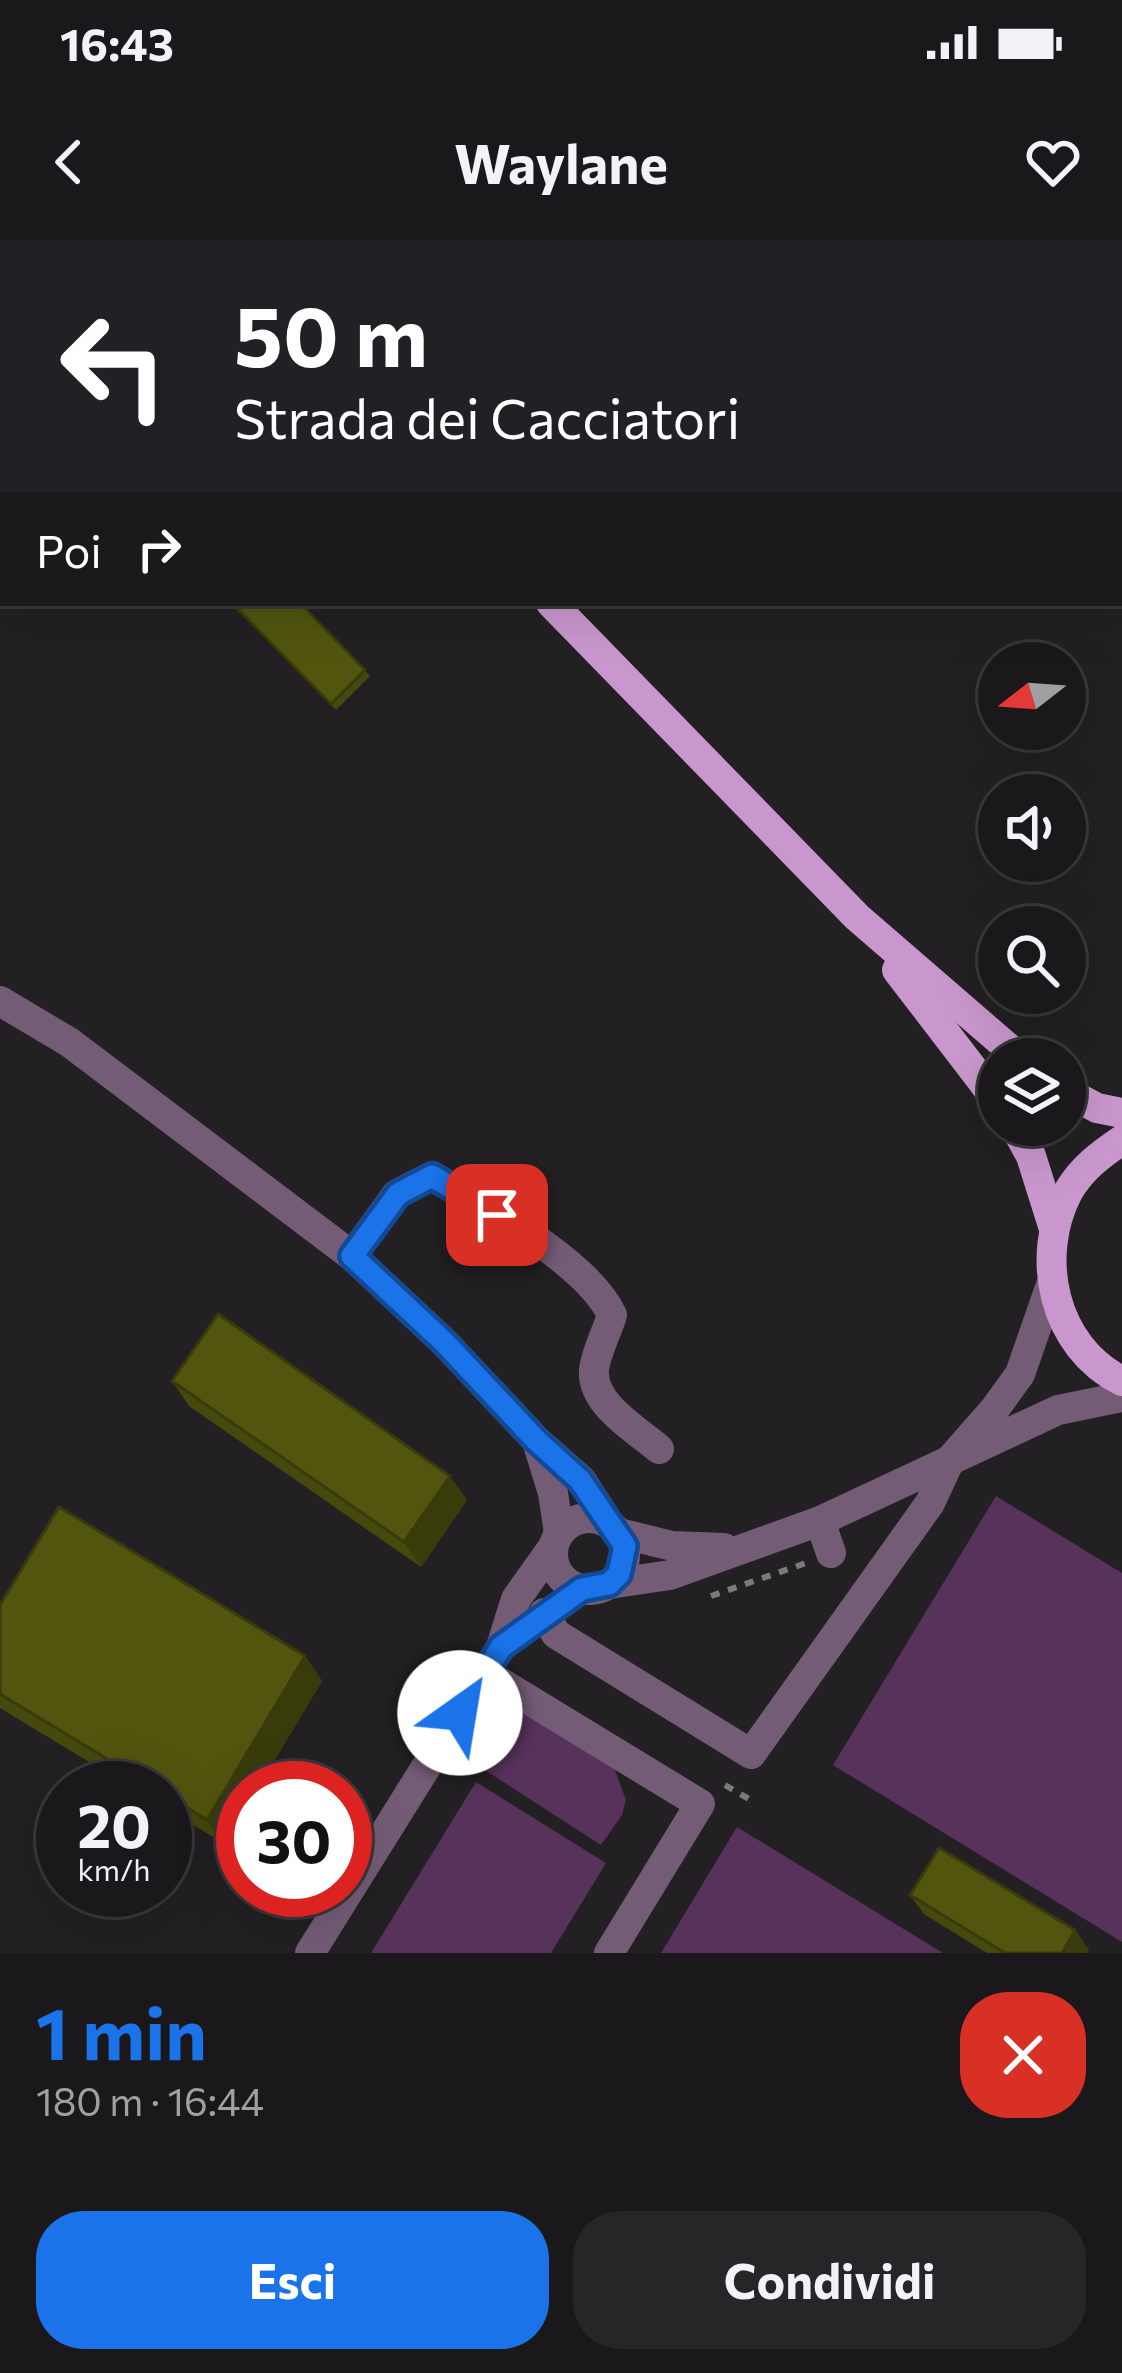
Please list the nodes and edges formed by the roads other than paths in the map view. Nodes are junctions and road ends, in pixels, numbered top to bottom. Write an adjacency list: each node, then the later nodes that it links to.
1 (554, 606): 2 (main road)
2 (857, 917): 4 (main road); 5 (main road)
3 (0, 1001): 11 (street)
4 (997, 1038)
5 (978, 1075)
6 (1086, 1103): 7 (main road)
7 (1122, 1113)
8 (1122, 1140): 10 (main road)
9 (1026, 1146): 10 (main road)
10 (1054, 1229): 12 (main road)
11 (352, 1256): 15 (street); 16 (street)
12 (1052, 1282): 13 (main road); 17 (street)
13 (1122, 1381)
14 (1122, 1397): 17 (street)
15 (537, 1441): 19 (street); 20 (street)
16 (659, 1449)
17 (950, 1460): 18 (street); 24 (street)
18 (820, 1521): 21 (street); 22 (street)
19 (614, 1528): 20 (street); 21 (street); 23 (street)
20 (556, 1540): 23 (street); 25 (street)
21 (742, 1549): 23 (street)
22 (831, 1553)
23 (596, 1587): 24 (street)
24 (544, 1613): 25 (street)
25 (493, 1660): 26 (street); 27 (street)
26 (310, 1953)
27 (609, 1953)

